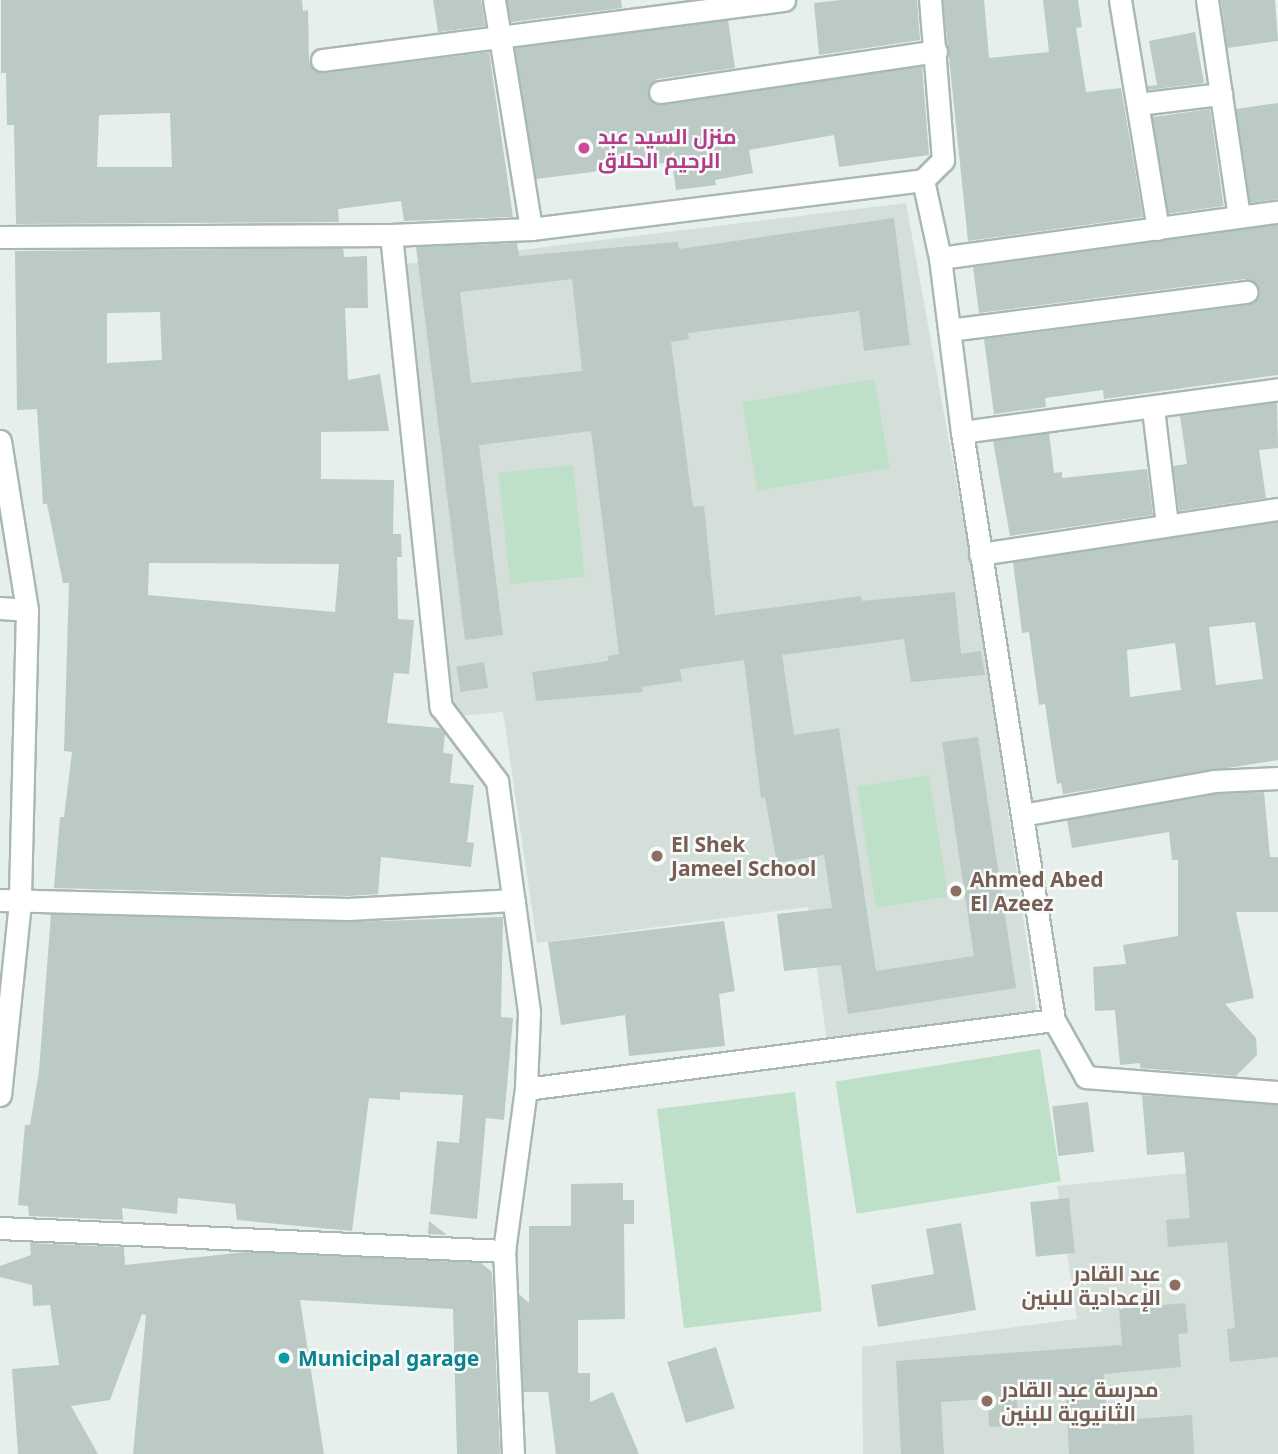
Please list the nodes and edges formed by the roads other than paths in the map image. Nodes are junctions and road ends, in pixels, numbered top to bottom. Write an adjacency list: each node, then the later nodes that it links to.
1 (494, 0): 6 (street)
2 (784, 0): 6 (street)
3 (930, 0): 7 (street)
4 (1120, 0): 11 (street)
5 (1207, 0): 10 (street)
6 (501, 36): 8 (street); 15 (street)
7 (936, 51): 9 (street); 12 (street)
8 (322, 60)
9 (660, 92)
10 (1221, 94): 11 (street); 14 (street)
11 (1138, 104): 16 (street)
12 (923, 180): 15 (street); 19 (street)
13 (1278, 212): 14 (street)
14 (1239, 217): 16 (street)
15 (531, 229): 17 (street)
16 (1158, 229): 19 (street)
17 (391, 235): 18 (street); 33 (street)
18 (0, 237)
19 (940, 258): 21 (street)
20 (1247, 292): 21 (street)
21 (949, 330): 24 (street)
22 (1278, 389): 23 (street)
23 (1153, 409): 24 (street); 27 (street)
24 (962, 432): 28 (street)
25 (0, 441): 30 (street)
26 (1278, 509): 27 (street)
27 (1167, 525): 28 (street)
28 (980, 554): 32 (street)
29 (0, 608): 30 (street)
30 (27, 610): 34 (street)
31 (1278, 778): 32 (street)
32 (1021, 815): 36 (street)
33 (514, 900): 34 (street); 37 (street)
34 (10, 901): 35 (street)
35 (4, 1015): 39 (street)
36 (1054, 1020): 37 (street); 38 (street)
37 (526, 1089): 41 (street)
38 (1278, 1092)
39 (0, 1094)
40 (0, 1228): 41 (street)
41 (504, 1251): 42 (street)
42 (513, 1454)

